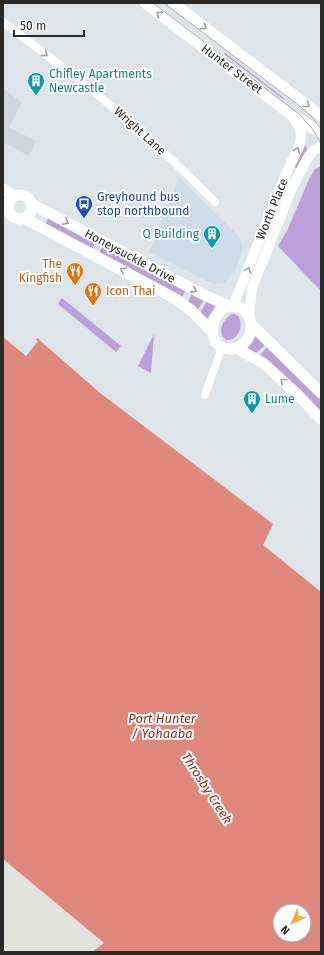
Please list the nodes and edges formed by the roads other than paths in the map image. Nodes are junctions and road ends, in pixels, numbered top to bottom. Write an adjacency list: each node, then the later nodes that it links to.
1 (145, 3): 4 (main road, Hunter Street, one-way to 1)
2 (173, 3): 5 (main road, Hunter Street, one-way to 5)
3 (3, 22): 10 (street, Wright Lane, one-way to 10)
4 (290, 114): 6 (main road, Hunter Street); 14 (street, Worth Place, one-way to 4)
5 (321, 116)
6 (321, 133)
7 (321, 147): 15 (street, Worth Place)
8 (3, 189): 9 (main road)
9 (16, 196): 11 (main road); 12 (main road)
10 (215, 202)
11 (32, 204): 13 (main road); 14 (main road, Honeysuckle Drive, one-way to 14)
12 (6, 209): 13 (main road)
13 (24, 218): 16 (main road, Honeysuckle Drive, one-way to 13)
14 (231, 306): 15 (main road); 16 (main road)
15 (250, 321): 18 (main road); 19 (main road)
16 (212, 332): 17 (main road)
17 (222, 347): 18 (main road); 20 (street)
18 (236, 348): 21 (main road, one-way to 18)
19 (321, 393)
20 (205, 395)
21 (321, 418)

